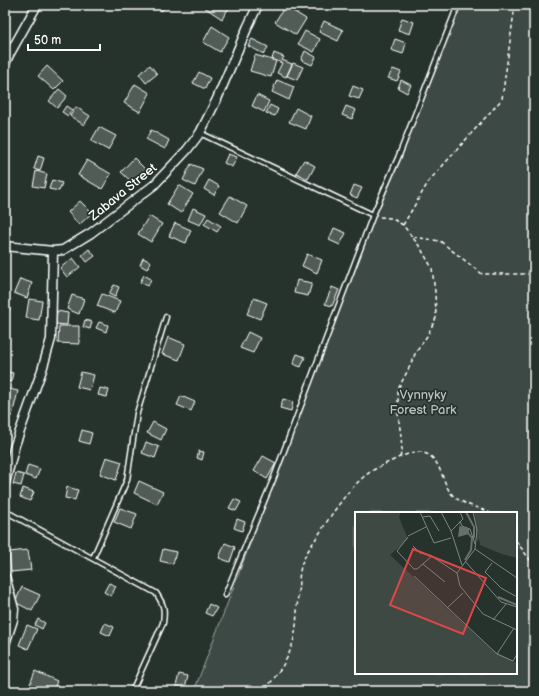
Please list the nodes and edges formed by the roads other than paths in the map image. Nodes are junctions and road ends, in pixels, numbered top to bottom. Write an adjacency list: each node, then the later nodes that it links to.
1 (37, 5): 4 (street)
2 (258, 5): 5 (street, Zabava Street)
3 (458, 5): 6 (lane)
4 (5, 64)
5 (200, 133): 6 (lane); 8 (street, Zabava Street)
6 (373, 215): 14 (lane)
7 (5, 246): 8 (street, Zabava Street)
8 (53, 251): 10 (street)
9 (166, 317): 12 (lane)
10 (5, 483)
11 (5, 511): 12 (lane)
12 (93, 558): 16 (lane)
13 (5, 576): 15 (street)
14 (225, 594)
15 (5, 644)
16 (132, 691)

